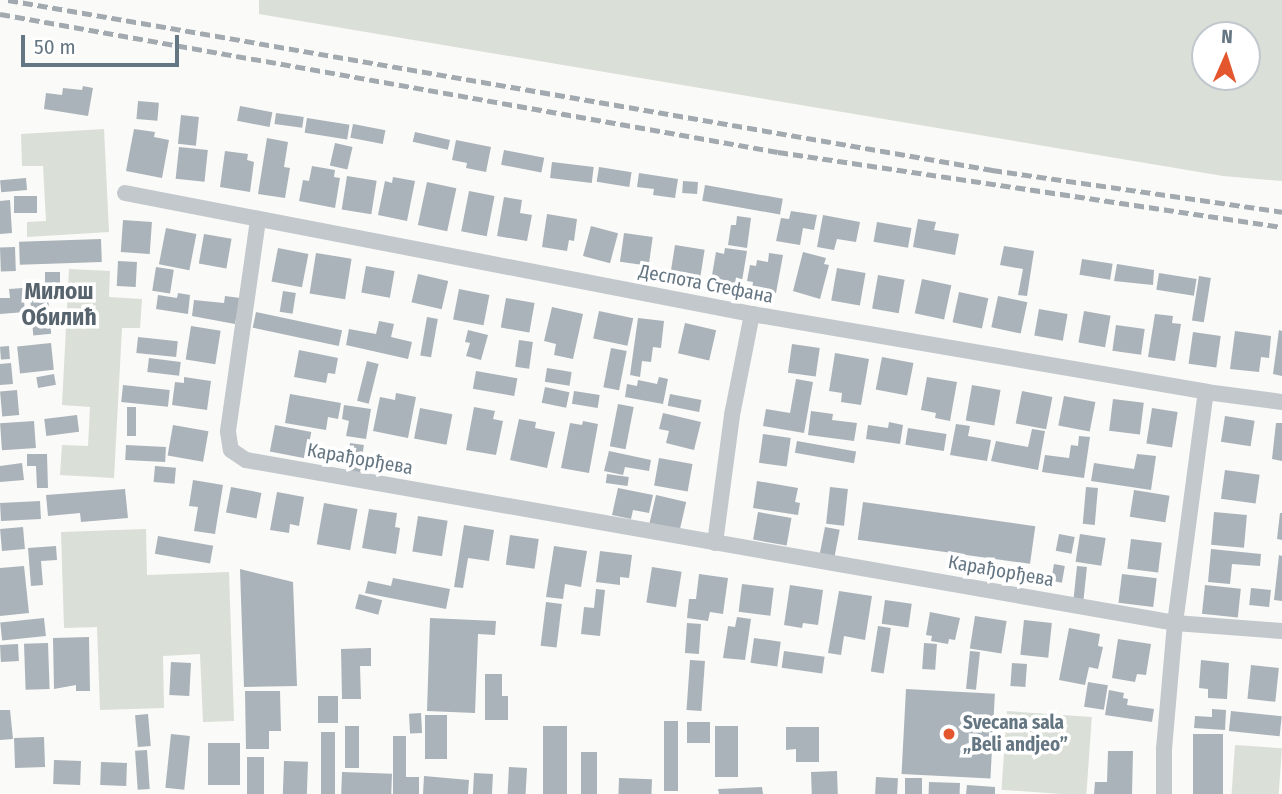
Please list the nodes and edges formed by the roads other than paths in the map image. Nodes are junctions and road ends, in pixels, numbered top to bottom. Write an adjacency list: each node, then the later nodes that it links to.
1 (125, 193): 2 (street, Деспота Стефана)
2 (258, 220): 3 (street, Деспота Стефана); 6 (street, Карађорђева)
3 (752, 314): 4 (street, Деспота Стефана); 6 (street)
4 (1206, 392): 5 (street, Деспота Стефана); 7 (street)
5 (1282, 402)
6 (715, 543): 7 (street, Карађорђева)
7 (1175, 623): 8 (street, Карађорђева); 9 (street)
8 (1282, 631)
9 (1164, 794)

